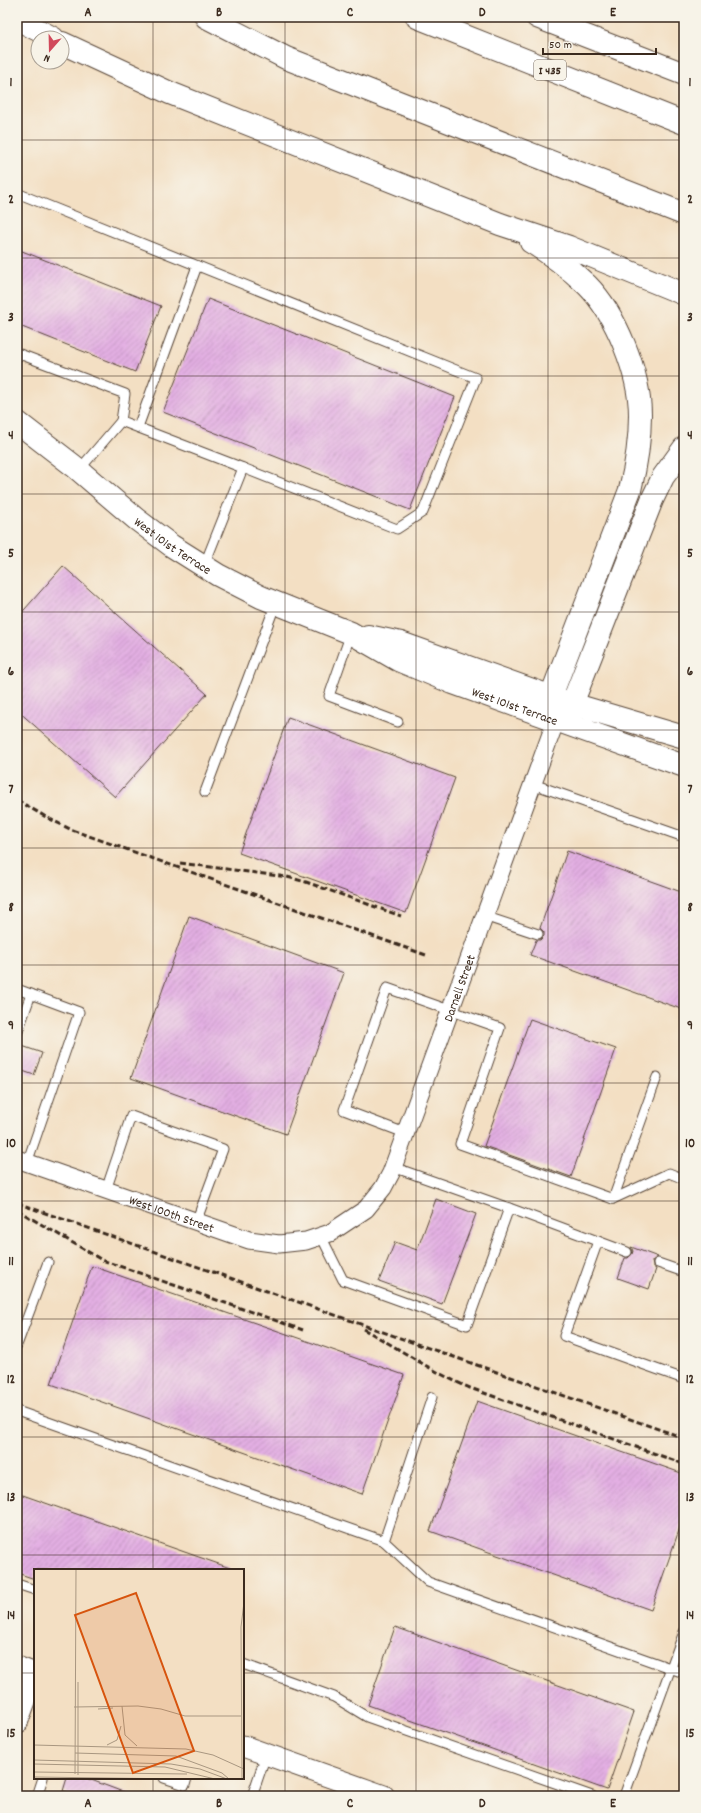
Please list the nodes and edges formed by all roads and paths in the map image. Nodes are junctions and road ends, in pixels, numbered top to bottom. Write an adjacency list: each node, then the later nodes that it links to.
1 (206, 17): 10 (main road)
2 (417, 17): 8 (main road, I 435)
3 (537, 17): 7 (main road)
4 (17, 19): 5 (main road)
5 (38, 30)
6 (70, 47): 11 (main road)
7 (684, 74)
8 (684, 123)
9 (17, 193): 12 (lane)
10 (684, 214)
11 (500, 224): 13 (main road); 24 (main road)
12 (197, 266): 17 (lane); 19 (lane)
13 (684, 294)
14 (17, 353): 15 (lane)
15 (121, 421): 17 (lane); 20 (lane)
16 (17, 422): 20 (main road, West 101st Terrace)
17 (138, 427): 19 (lane)
18 (684, 448): 25 (main road)
19 (243, 468): 21 (lane)
20 (79, 470): 21 (main road, West 101st Terrace)
21 (204, 566): 22 (main road, West 101st Terrace)
22 (276, 603): 23 (main road, West 101st Terrace); 31 (lane)
23 (351, 633): 24 (main road, West 101st Terrace); 26 (main road, West 101st Terrace); 27 (lane)
24 (551, 696): 25 (main road, West 101st Terrace); 26 (main road)
25 (572, 704): 26 (main road); 28 (main road, West 101st Terrace)
26 (556, 720): 29 (main road, West 101st Terrace); 30 (street, Darnell Street)
27 (398, 722)
28 (684, 737)
29 (684, 766)
30 (533, 784): 32 (lane); 33 (street, Darnell Street)
31 (205, 792)
32 (684, 837)
33 (484, 916): 34 (lane); 37 (street, Darnell Street)
34 (538, 934)
35 (17, 990): 36 (lane)
36 (31, 994): 38 (lane); 41 (lane)
37 (450, 1010): 40 (street, Darnell Street); 40 (lane); 45 (lane)
38 (17, 1034)
39 (657, 1077): 45 (lane)
40 (406, 1133): 42 (street, Darnell Street)
41 (22, 1161): 44 (street, West 100th Street)
42 (393, 1166): 46 (lane); 48 (street, Darnell Street)
43 (684, 1179): 45 (lane)
44 (106, 1190): 47 (street, West 100th Street); 47 (lane)
45 (613, 1199)
46 (509, 1208): 48 (lane); 49 (lane)
47 (196, 1222): 48 (street, West 100th Street)
48 (326, 1235)
49 (598, 1241): 50 (lane); 55 (lane)
50 (627, 1252)
51 (48, 1262): 54 (lane)
52 (658, 1263): 53 (lane)
53 (684, 1272)
54 (17, 1345)
55 (684, 1379)
56 (432, 1397): 58 (lane)
57 (17, 1411): 58 (lane)
58 (384, 1542): 64 (lane)
59 (17, 1584): 60 (lane)
60 (34, 1590)
61 (684, 1632): 64 (lane)
62 (244, 1664): 77 (lane)
63 (17, 1668): 66 (street)
64 (671, 1668): 65 (lane); 78 (lane)
65 (684, 1673)
66 (34, 1674)
67 (34, 1677): 68 (street)
68 (17, 1724)
69 (244, 1746): 70 (street)
70 (266, 1755): 75 (lane); 76 (street)
71 (43, 1779): 74 (lane)
72 (167, 1779): 73 (lane)
73 (187, 1779)
74 (37, 1796)
75 (252, 1796)
76 (384, 1796)
77 (592, 1796)
78 (624, 1796)

